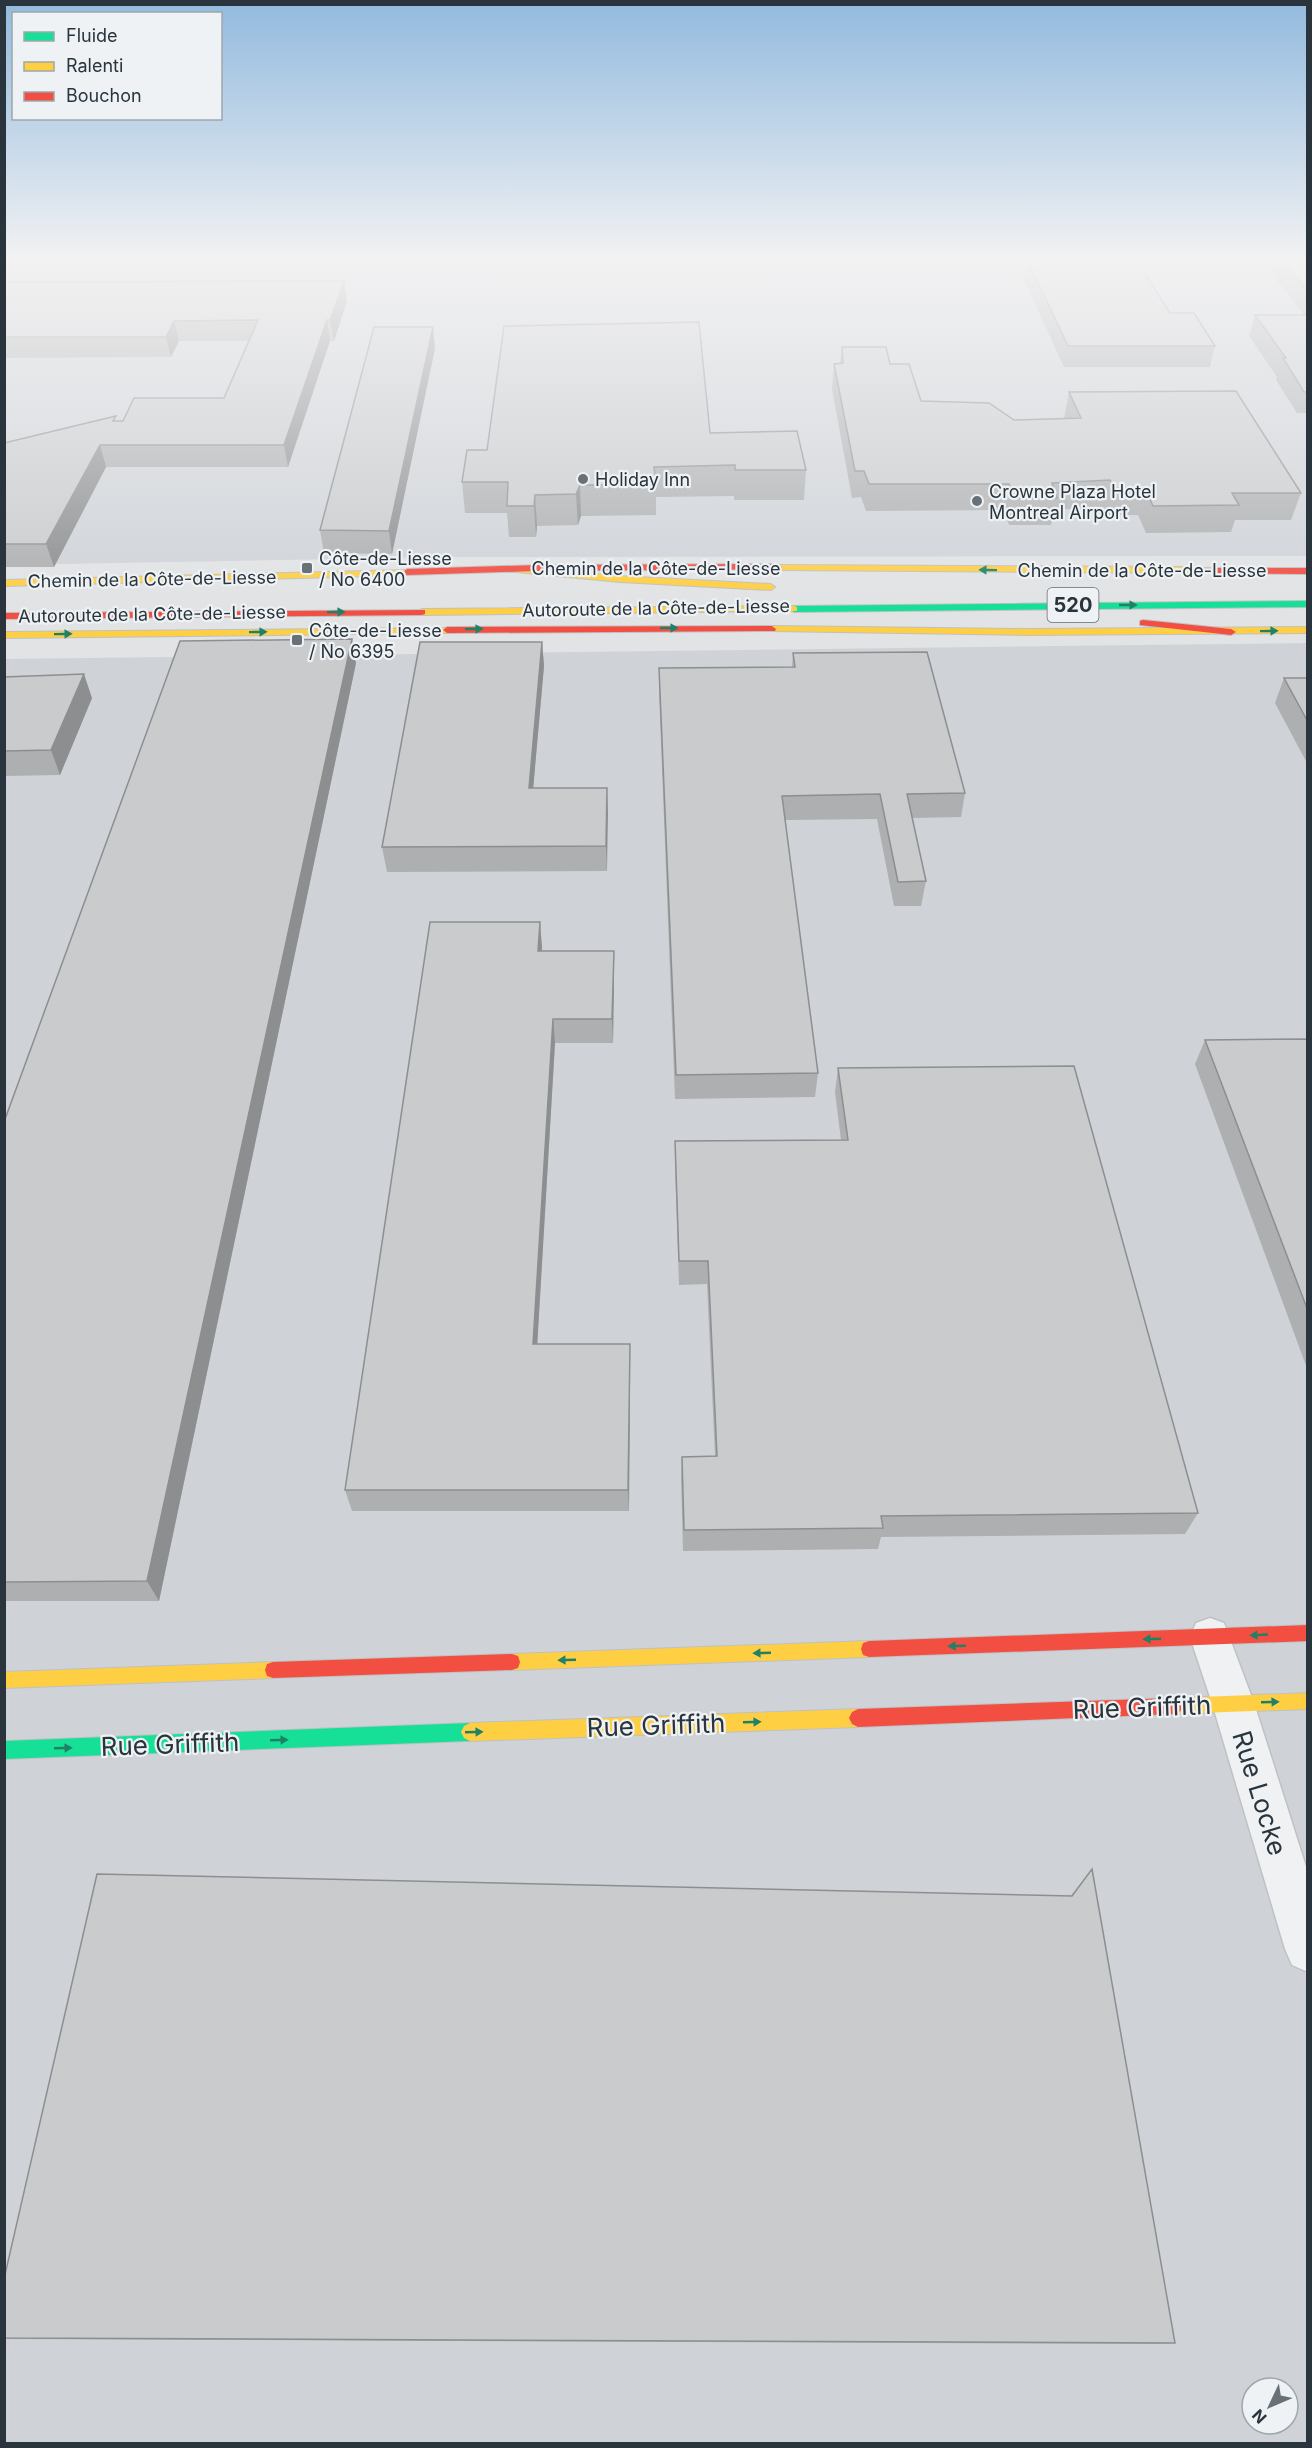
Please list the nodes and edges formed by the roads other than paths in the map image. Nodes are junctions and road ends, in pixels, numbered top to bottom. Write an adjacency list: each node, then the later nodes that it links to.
1 (508, 569): 2 (main road, Chemin de la Côte-de-Liesse, one-way to 1); 3 (main road, Chemin de la Côte-de-Liesse); 4 (main road, Autoroute de la Côte-de-Liesse)
2 (1308, 571)
3 (4, 583)
4 (626, 593)
5 (1308, 604): 6 (main road, Autoroute de la Côte-de-Liesse / 520, one-way to 5)
6 (839, 607): 7 (main road, Autoroute de la Côte-de-Liesse / 520, one-way to 6); 9 (main road)
7 (4, 616)
8 (1308, 630): 9 (main road, one-way to 8)
9 (1231, 632): 10 (main road, one-way to 9)
10 (4, 635)
11 (1308, 1633): 12 (main road, one-way to 12)
12 (1210, 1637): 13 (main road, one-way to 13); 15 (street, Rue Locke)
13 (4, 1680)
14 (1308, 1701): 15 (main road, Rue Griffith, one-way to 14)
15 (1233, 1703): 16 (main road, Rue Griffith, one-way to 15); 17 (street, Rue Locke)
16 (4, 1750)
17 (1308, 1949)

